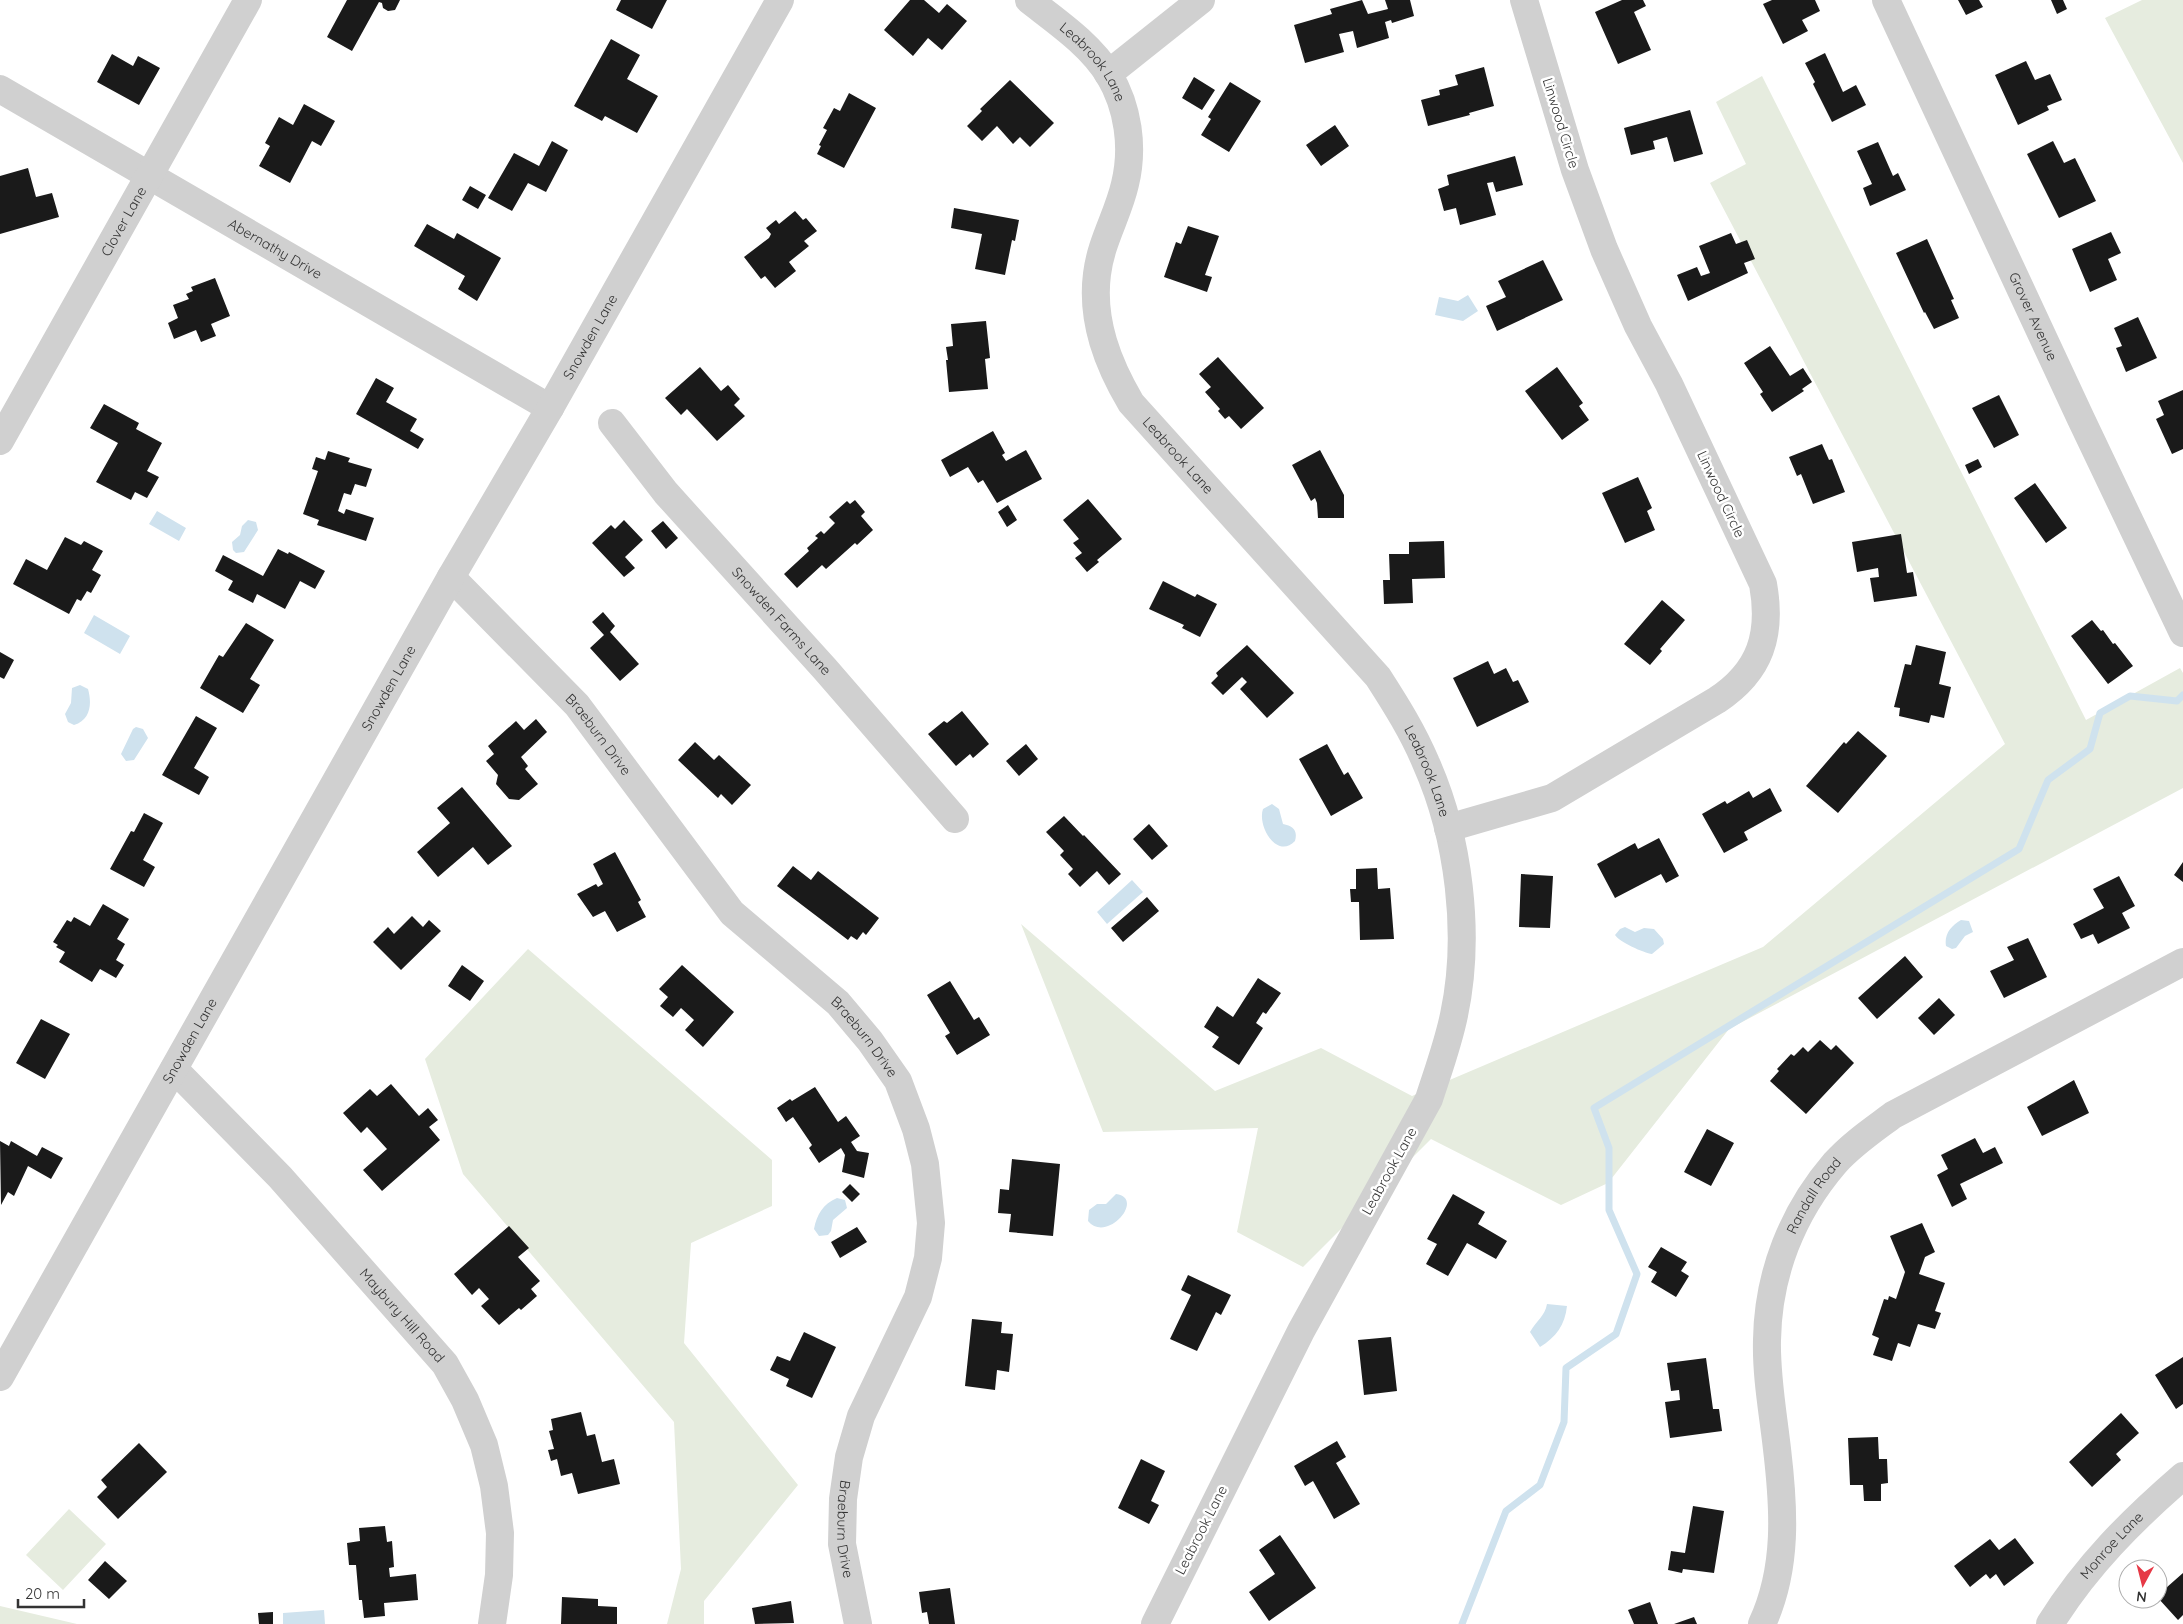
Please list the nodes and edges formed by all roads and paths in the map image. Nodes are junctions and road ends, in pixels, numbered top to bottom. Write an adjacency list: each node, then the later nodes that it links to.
1 (248, 0): 9 (street, Clover Lane)
2 (780, 0): 10 (street, Snowden Lane)
3 (1029, 0): 7 (street, Leabrook Lane)
4 (1201, 0): 7 (street)
5 (1524, 0): 16 (street, Linwood Circle)
6 (1886, 0): 14 (street, Grover Avenue)
7 (1108, 74): 16 (street, Leabrook Lane)
8 (0, 89): 9 (street, Abernathy Drive)
9 (151, 176): 10 (street, Abernathy Drive); 12 (street, Clover Lane)
10 (550, 408): 13 (street, Snowden Lane)
11 (612, 423): 15 (street, Snowden Farms Lane)
12 (0, 441)
13 (451, 577): 18 (street, Snowden Lane); 22 (street, Braeburn Drive)
14 (2183, 633)
15 (954, 819)
16 (1448, 828): 23 (street, Leabrook Lane)
17 (2183, 962): 24 (street, Randall Road)
18 (174, 1069): 19 (street, Snowden Lane); 21 (street, Maybury Hill Road)
19 (0, 1377)
20 (2183, 1476): 25 (street, Monroe Lane)
21 (492, 1624)
22 (858, 1624)
23 (1155, 1624)
24 (1762, 1624)
25 (2050, 1624)

